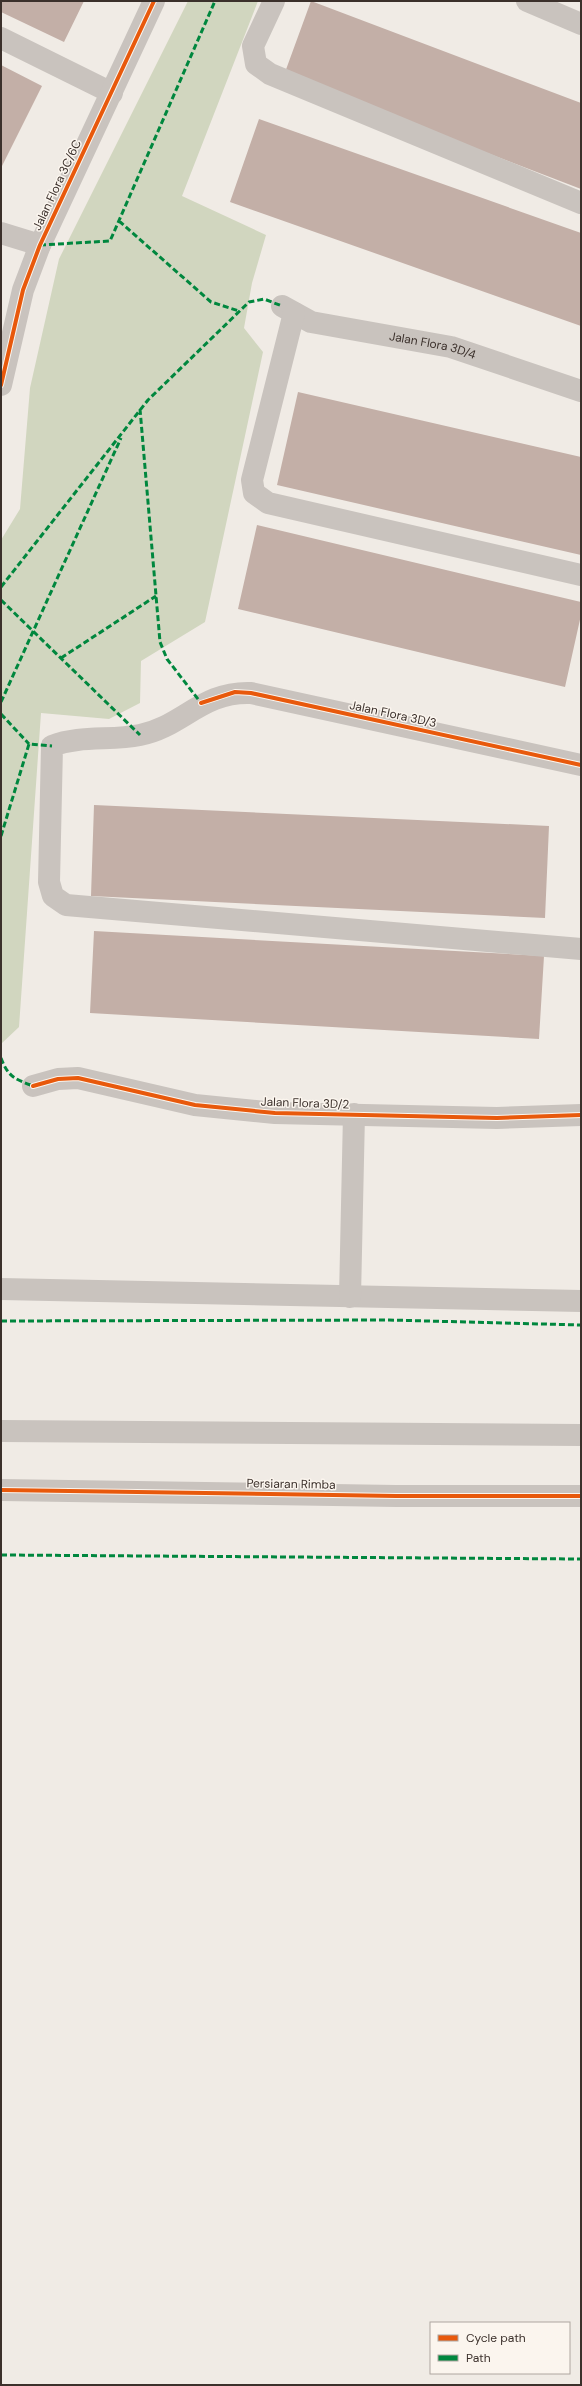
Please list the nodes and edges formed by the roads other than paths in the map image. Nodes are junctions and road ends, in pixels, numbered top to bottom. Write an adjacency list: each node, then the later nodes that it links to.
1 (154, 1): 6 (street, Jalan Flora 3C/6C)
2 (274, 1): 7 (street)
3 (527, 1): 4 (street)
4 (581, 24)
5 (1, 38): 6 (street)
6 (112, 93): 9 (street, Jalan Flora 3C/6C)
7 (581, 203)
8 (1, 233): 9 (street)
9 (40, 245): 10 (street, Jalan Flora 3C/6C)
10 (1, 385)
11 (581, 391): 12 (street, Jalan Flora 3D/4)
12 (581, 575)
13 (581, 765): 14 (street, Jalan Flora 3D/3)
14 (581, 949)
15 (33, 1086): 16 (street, Jalan Flora 3D/2)
16 (354, 1114): 17 (street, Jalan Flora 3D/2); 19 (street)
17 (581, 1115)
18 (1, 1289): 19 (street)
19 (350, 1297): 20 (street)
20 (581, 1301)
21 (1, 1431): 22 (street)
22 (581, 1434)
23 (1, 1490): 24 (street, Persiaran Rimba)
24 (581, 1496)

